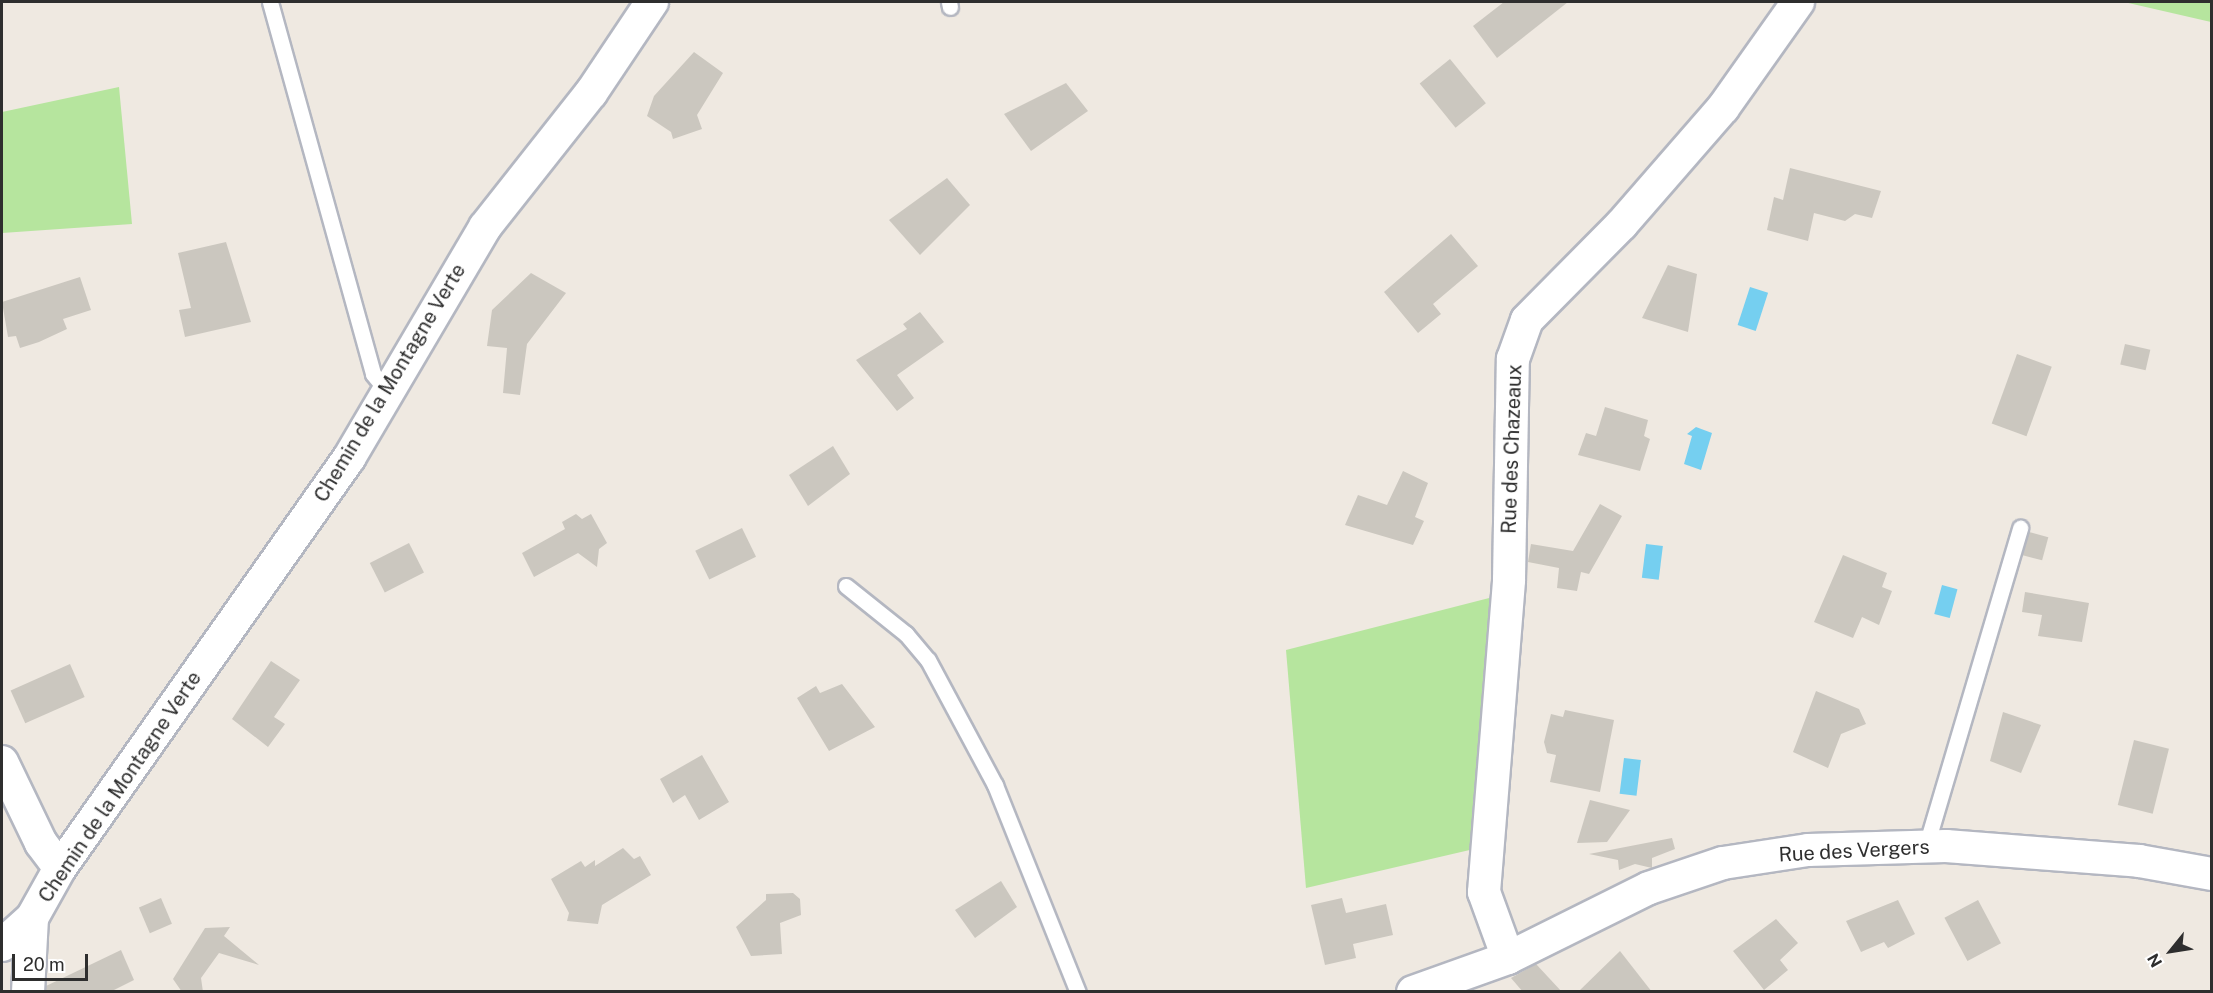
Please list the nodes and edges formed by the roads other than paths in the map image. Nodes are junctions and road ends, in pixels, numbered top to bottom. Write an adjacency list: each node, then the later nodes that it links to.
1 (270, 2): 4 (lane)
2 (652, 2): 4 (street, Chemin de la Montagne Verte)
3 (1798, 2): 13 (street, Rue des Chazeaux)
4 (386, 390): 9 (street, Chemin de la Montagne Verte)
5 (2020, 528): 8 (lane)
6 (846, 586): 17 (lane)
7 (2, 762): 9 (street)
8 (1926, 846): 10 (street, Rue des Vergers); 13 (street, Rue des Vergers)
9 (60, 868): 11 (street, Chemin de la Montagne Verte)
10 (2211, 874)
11 (32, 918): 12 (street); 16 (street)
12 (2, 945)
13 (1508, 958): 18 (street, Rue des Vergers)
14 (2, 985): 15 (street)
15 (20, 992)
16 (28, 992)
17 (1078, 992)
18 (1413, 992)

